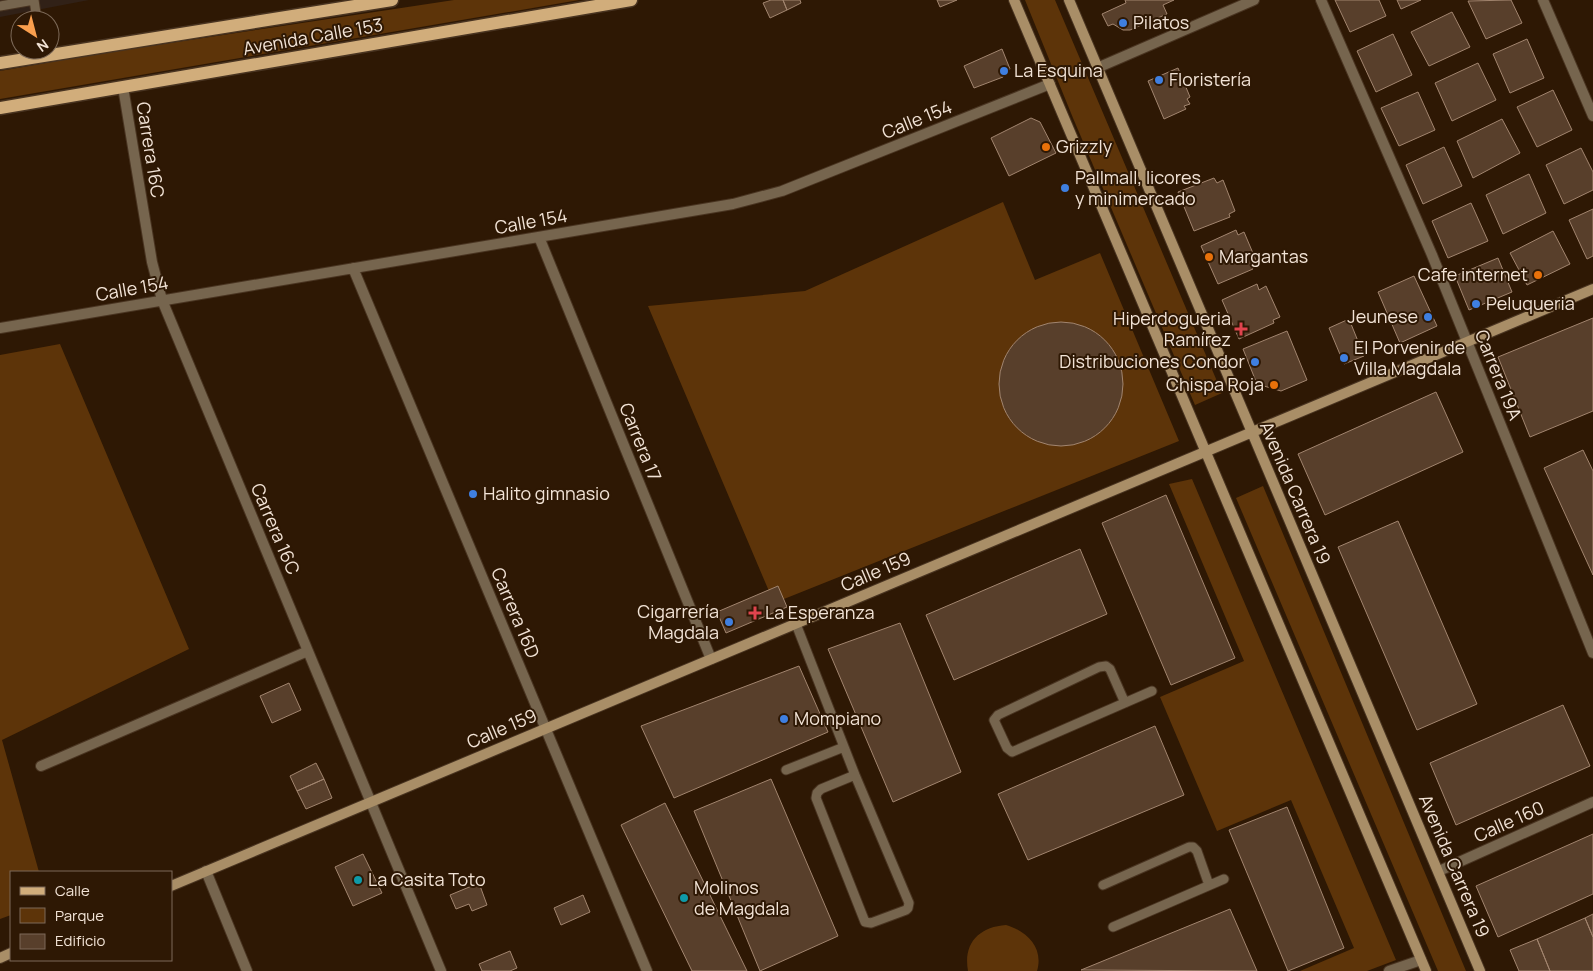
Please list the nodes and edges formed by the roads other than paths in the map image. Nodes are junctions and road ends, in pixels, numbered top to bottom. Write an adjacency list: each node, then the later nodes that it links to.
1 (392, 0): 10 (main road, Avenida Calle 153)
2 (632, 0): 15 (main road, Avenida Calle 153)
3 (1014, 0): 14 (main road)
4 (1069, 0): 13 (main road, Avenida Carrera 19)
5 (1254, 0): 13 (street)
6 (1321, 0): 23 (street, Carrera 19A)
7 (1543, 0): 17 (street)
8 (0, 6): 9 (lane)
9 (36, 10)
10 (60, 50)
11 (16, 60): 12 (main road, Avenida Calle 153)
12 (0, 64)
13 (1097, 68): 24 (main road, Avenida Carrera 19)
14 (1050, 84): 18 (street, Calle 154); 25 (main road)
15 (123, 87): 16 (main road, Avenida Calle 153); 21 (street, Carrera 16C)
16 (0, 108)
17 (1593, 116)
18 (539, 237): 19 (street, Calle 154); 29 (street, Carrera 17)
19 (353, 268): 21 (street, Calle 154); 32 (street, Carrera 16D)
20 (1593, 289): 23 (main road, Calle 159)
21 (162, 300): 22 (street, Calle 154); 27 (street, Carrera 16C)
22 (0, 328)
23 (1467, 342): 24 (main road, Calle 159); 28 (street, Carrera 19A)
24 (1252, 432): 25 (main road, Calle 159); 40 (main road, Avenida Carrera 19)
25 (1205, 452): 26 (main road, Calle 159); 46 (main road)
26 (796, 624): 29 (main road, Calle 159); 33 (lane)
27 (308, 651): 34 (street); 37 (street, Carrera 16C)
28 (1593, 653)
29 (711, 659): 32 (main road, Calle 159)
30 (1152, 691): 31 (lane)
31 (1124, 703): 31 (lane)
32 (546, 728): 37 (main road, Calle 159); 49 (street, Carrera 16D)
33 (844, 746): 35 (lane); 36 (lane)
34 (41, 766)
35 (786, 770)
36 (855, 775): 36 (lane)
37 (370, 802): 39 (main road, Calle 159); 48 (street, Carrera 16C)
38 (1593, 802): 40 (street, Calle 160)
39 (206, 871): 44 (main road, Calle 159); 47 (street)
40 (1439, 871): 52 (main road, Avenida Carrera 19)
41 (1224, 879): 43 (lane)
42 (1103, 885): 43 (lane)
43 (1209, 885): 45 (lane)
44 (172, 886)
45 (1113, 926)
46 (1421, 960): 50 (street); 51 (main road)
47 (247, 971)
48 (441, 971)
49 (647, 971)
50 (1390, 971)
51 (1426, 971)
52 (1480, 971)

